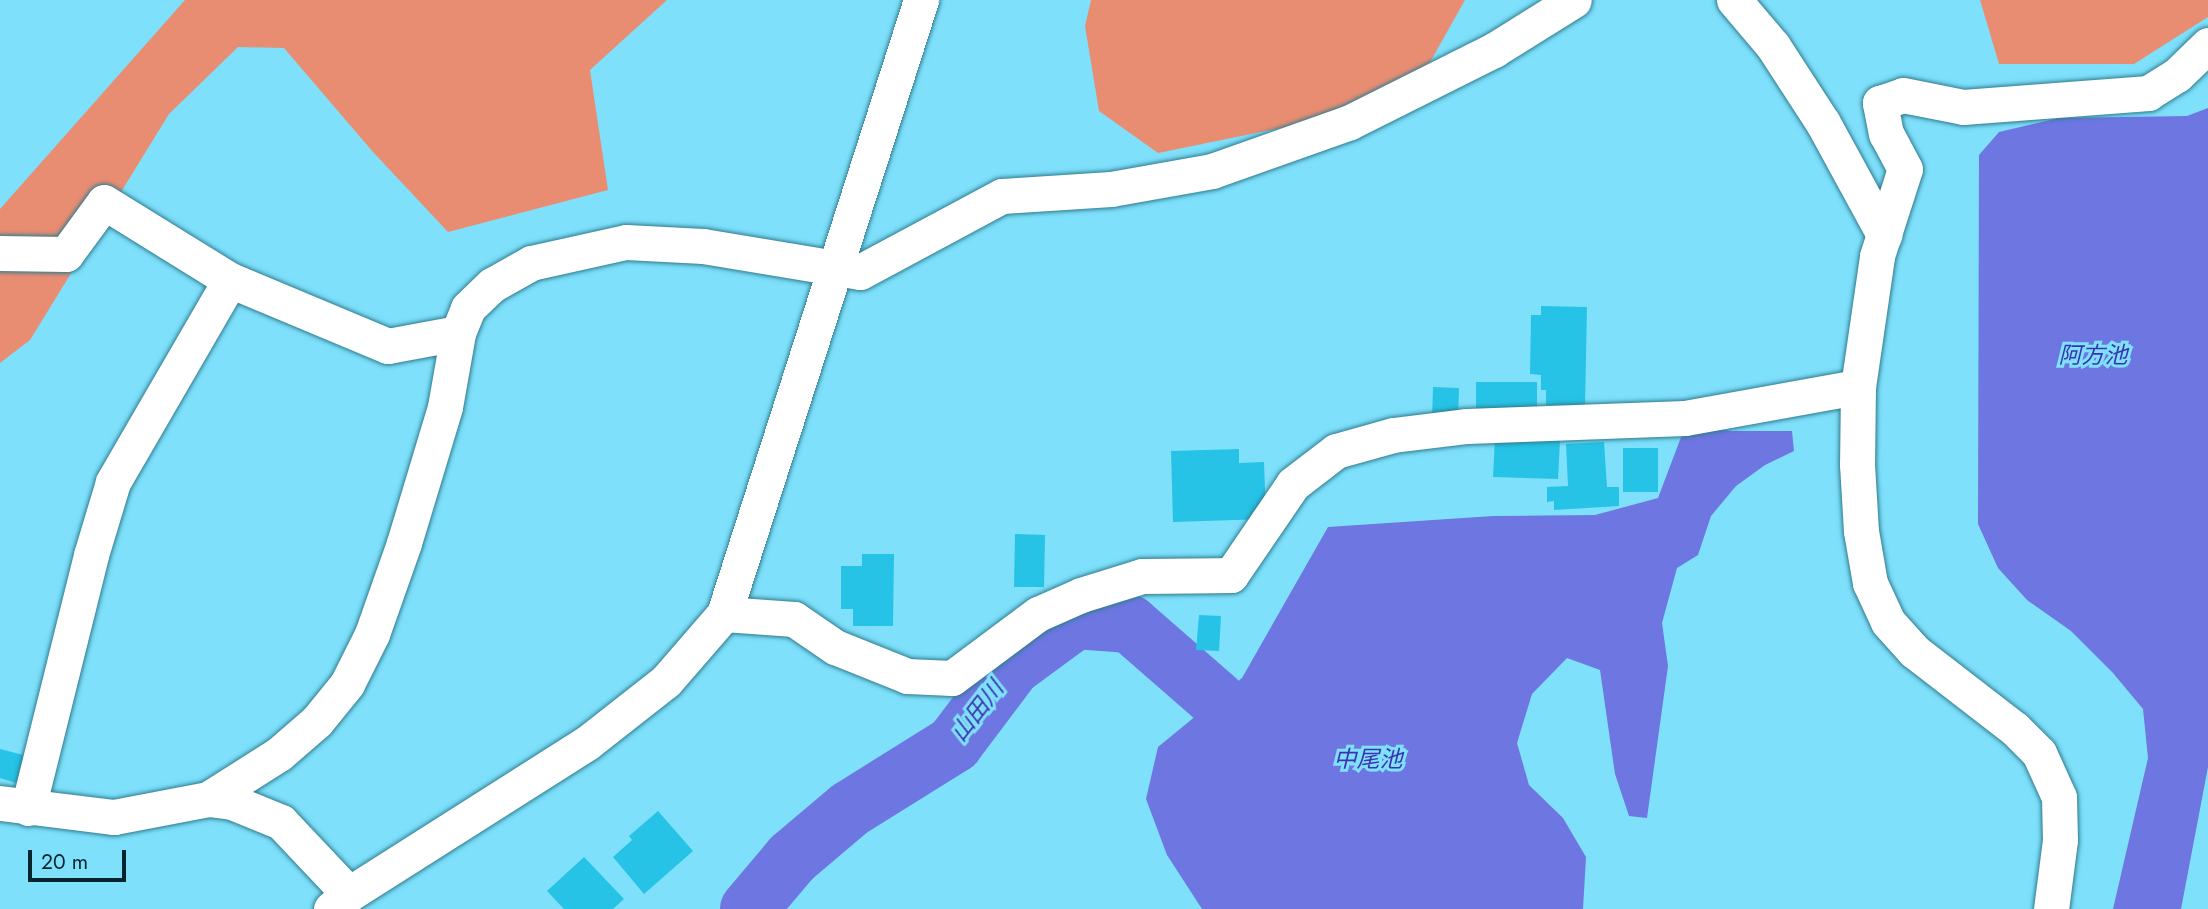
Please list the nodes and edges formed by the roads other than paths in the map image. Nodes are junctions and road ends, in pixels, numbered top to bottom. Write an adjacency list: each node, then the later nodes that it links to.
1 (921, 0): 7 (street)
2 (1574, 0): 7 (street)
3 (1734, 0): 5 (street)
4 (2208, 45): 5 (street)
5 (1884, 235): 10 (street)
6 (0, 253): 8 (street)
7 (835, 270): 9 (street); 11 (street)
8 (230, 280): 9 (street); 13 (street)
9 (458, 333): 12 (street)
10 (1858, 387): 11 (street); 15 (street)
11 (724, 614): 14 (street)
12 (208, 799): 13 (street); 14 (street)
13 (14, 805)
14 (340, 902)
15 (2051, 909)

